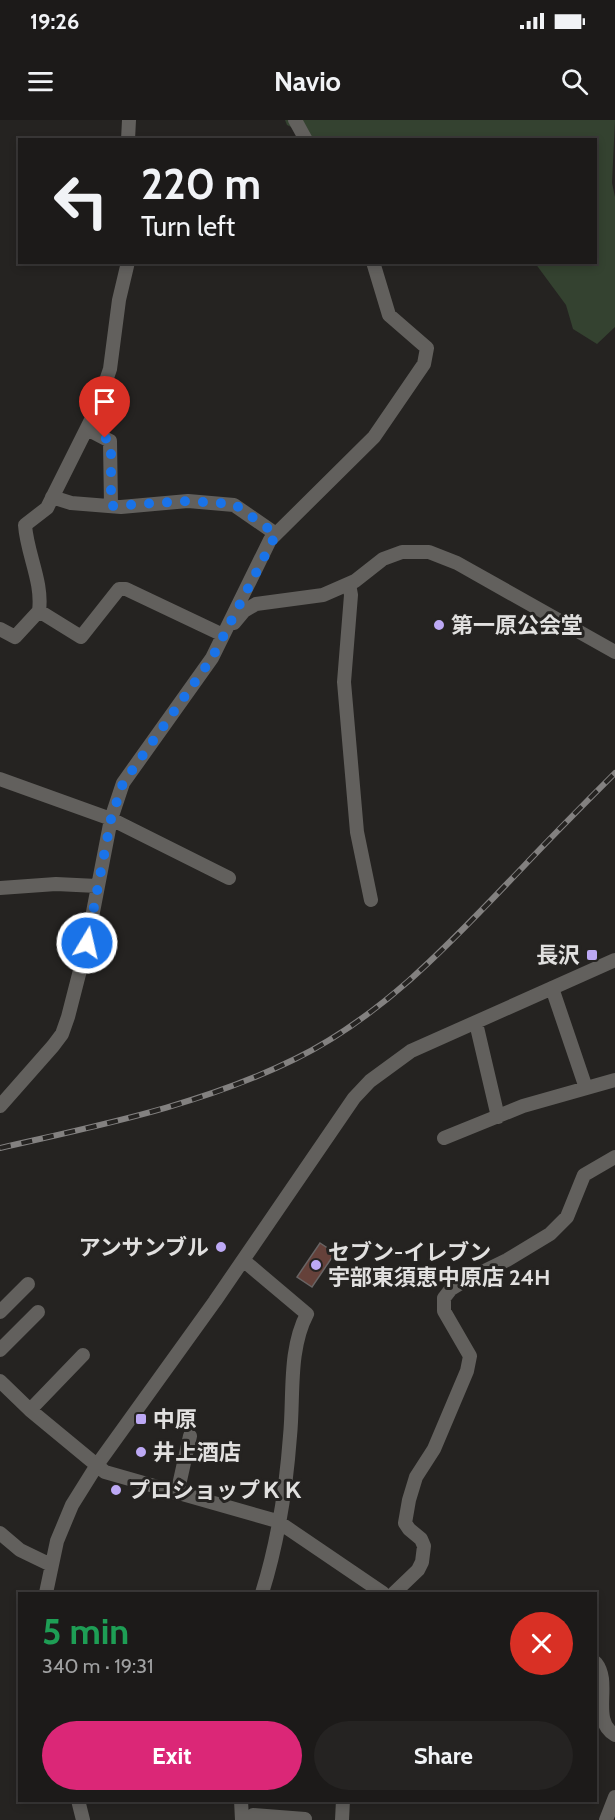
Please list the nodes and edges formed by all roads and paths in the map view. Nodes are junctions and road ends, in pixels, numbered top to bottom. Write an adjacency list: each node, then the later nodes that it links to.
1 (129, 120): 3 (street)
2 (295, 120): 4 (street)
3 (128, 138)
4 (305, 138)
5 (128, 264): 7 (street)
6 (374, 264): 10 (street)
7 (87, 429): 8 (street); 9 (street)
8 (52, 497): 9 (street); 12 (street)
9 (111, 506): 10 (street)
10 (276, 534): 14 (street)
11 (349, 584): 14 (street); 15 (street); 21 (street)
12 (39, 611): 13 (street); 14 (street)
13 (0, 629)
14 (223, 635): 17 (street)
15 (614, 650)
16 (0, 779): 17 (street)
17 (111, 819): 18 (street); 19 (street)
18 (229, 878)
19 (96, 886): 20 (street); 27 (street)
20 (0, 888)
21 (371, 900)
22 (615, 960): 23 (street)
23 (552, 988): 24 (street); 26 (street)
24 (476, 1023): 28 (street); 31 (street)
25 (615, 1080): 26 (street)
26 (586, 1088): 28 (street)
27 (0, 1106)
28 (498, 1117): 29 (street)
29 (444, 1138)
30 (615, 1157): 48 (street)
31 (243, 1260): 40 (street); 42 (street)
32 (28, 1284): 33 (street)
33 (0, 1312)
34 (38, 1312): 35 (street)
35 (0, 1350)
36 (83, 1355): 38 (street)
37 (0, 1381): 38 (street)
38 (30, 1410): 40 (street)
39 (190, 1436): 41 (street)
40 (97, 1465): 41 (street); 44 (street)
41 (177, 1494): 42 (street)
42 (278, 1521): 46 (street); 47 (street)
43 (0, 1533): 44 (street)
44 (51, 1565): 45 (street)
45 (46, 1592)
46 (262, 1592)
47 (382, 1592)
48 (394, 1592)
49 (597, 1666): 50 (street)
50 (615, 1735)
51 (615, 1797): 60 (street)
52 (78, 1802): 58 (street)
53 (243, 1802): 56 (street)
54 (255, 1802): 56 (street)
55 (343, 1802): 59 (street)
56 (249, 1818): 57 (street)
57 (305, 1819)
58 (82, 1820)
59 (342, 1820)
60 (606, 1820)

